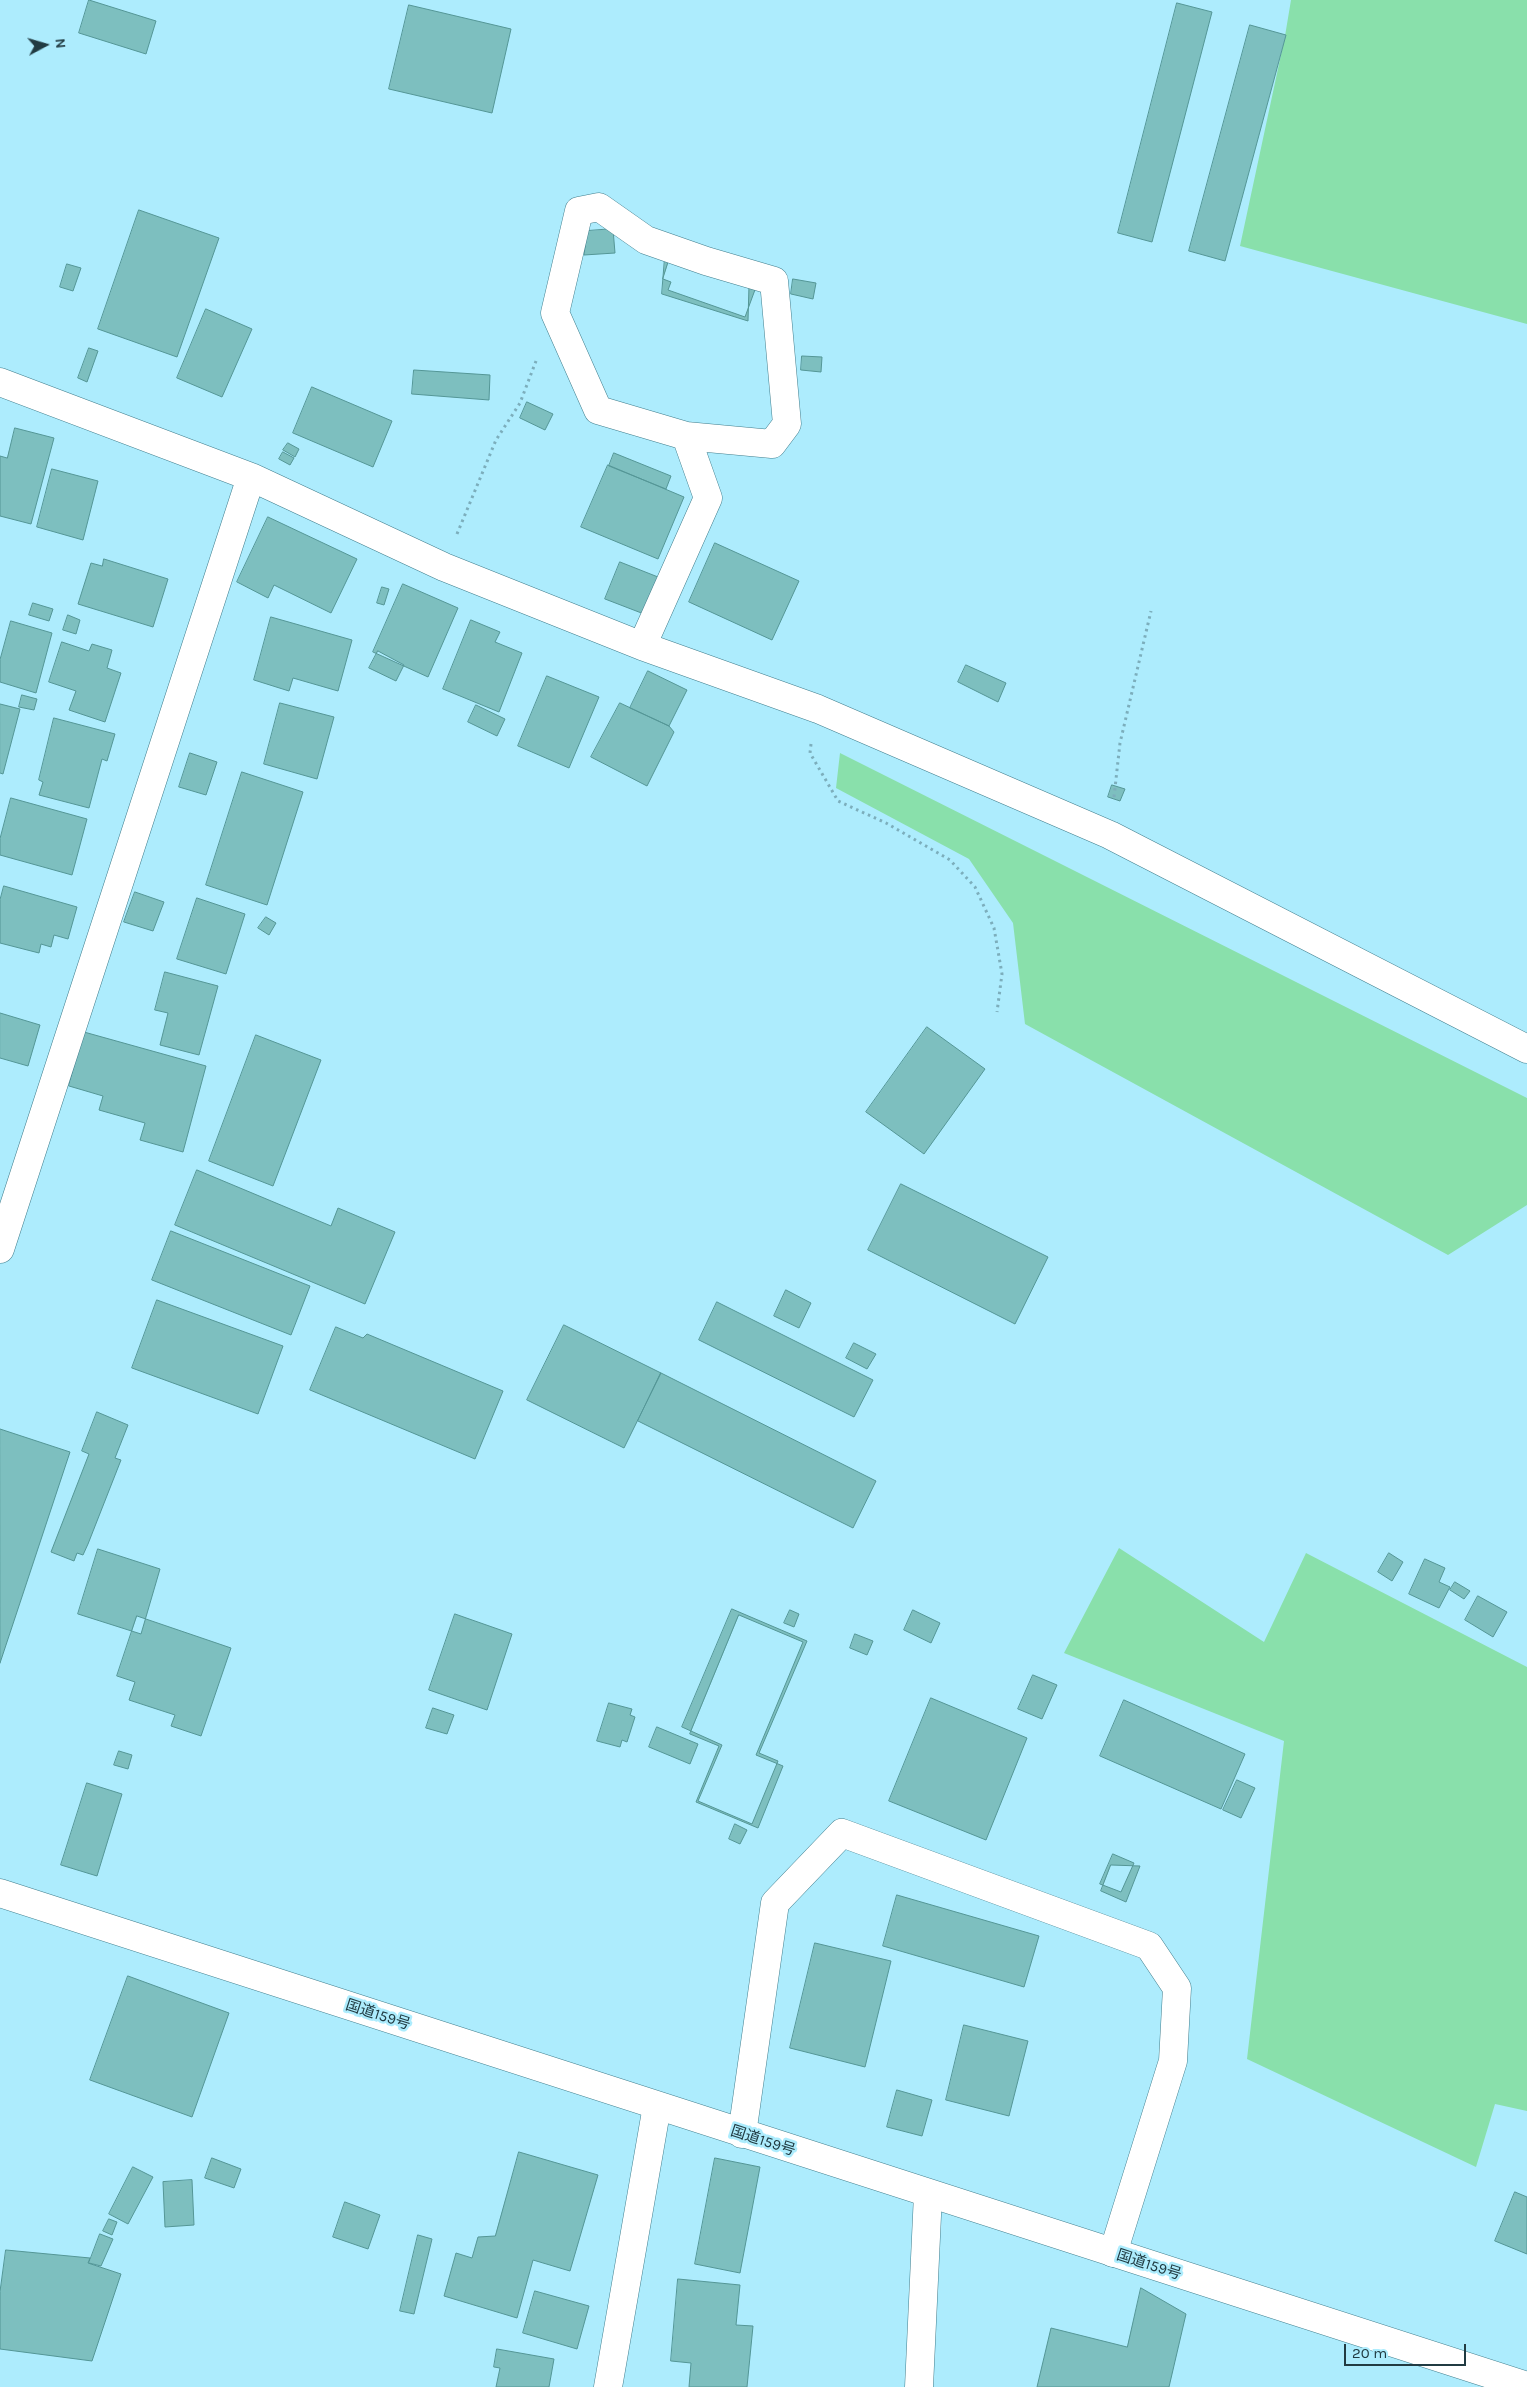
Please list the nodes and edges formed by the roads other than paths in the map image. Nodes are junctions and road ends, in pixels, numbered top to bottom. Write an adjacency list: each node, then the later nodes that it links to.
1 (0, 382): 3 (main road)
2 (686, 436): 2 (main road); 4 (main road)
3 (251, 477): 4 (main road); 6 (main road)
4 (642, 646): 5 (main road)
5 (1527, 1049)
6 (0, 1249)
7 (0, 1893): 8 (main road, 国道159号)
8 (658, 2106): 9 (main road, 国道159号); 13 (main road)
9 (742, 2134): 10 (main road, 国道159号); 11 (main road)
10 (928, 2194): 11 (main road, 国道159号); 14 (main road)
11 (1113, 2253): 12 (main road, 国道159号)
12 (1527, 2386)
13 (608, 2387)
14 (919, 2387)

